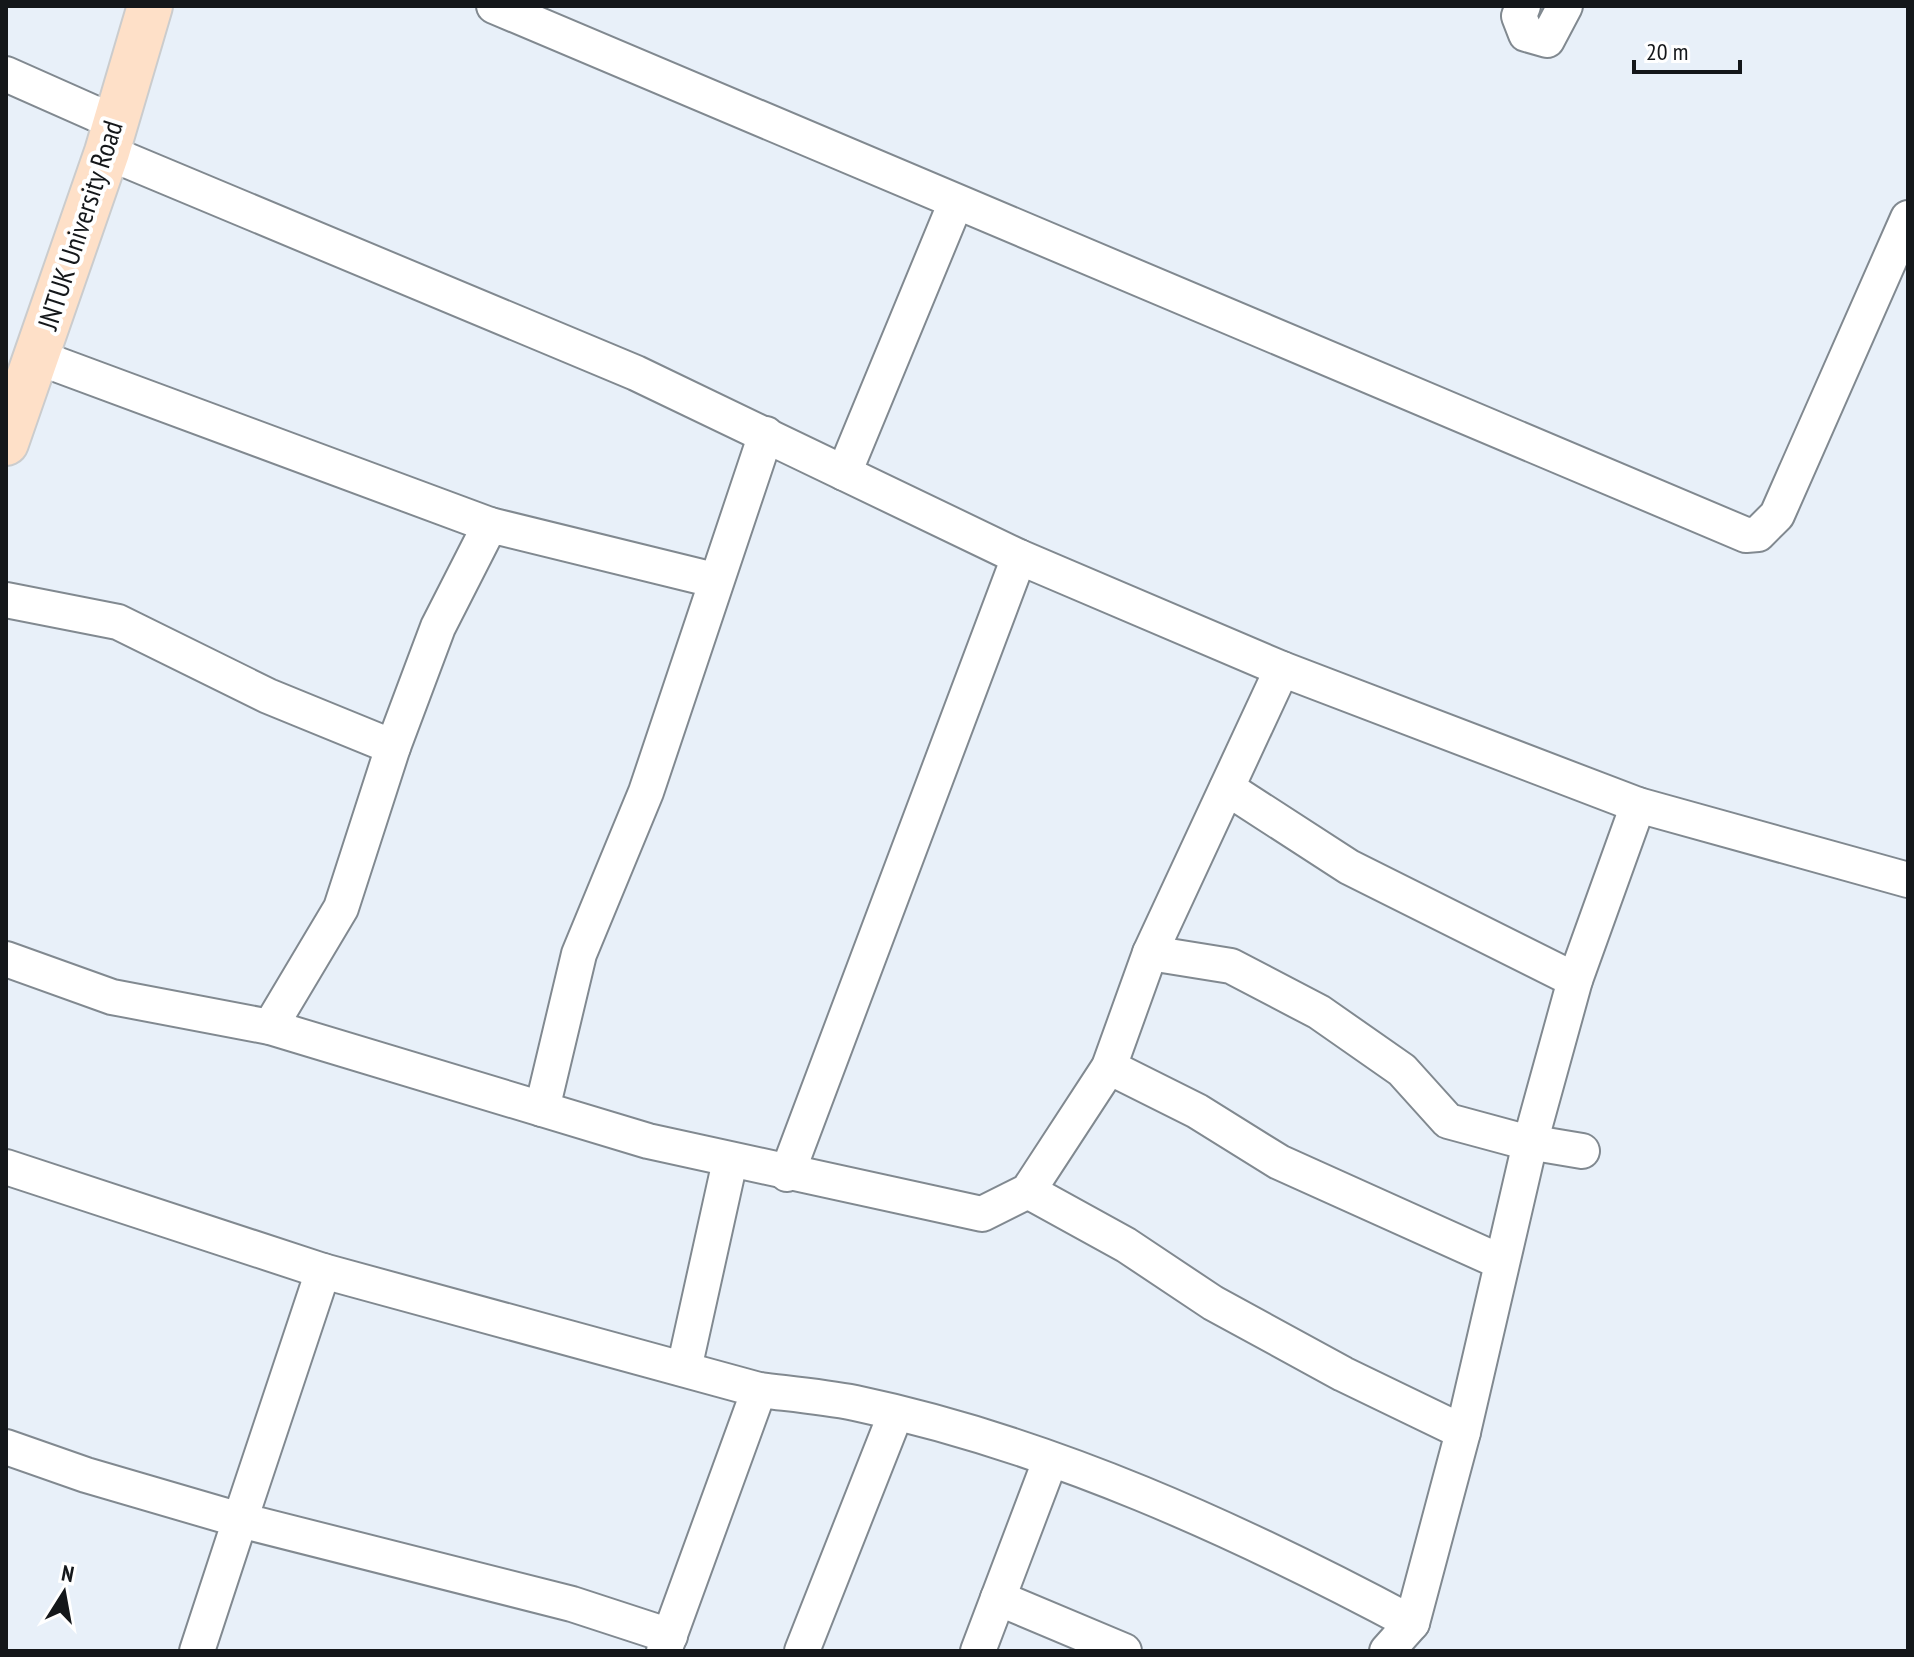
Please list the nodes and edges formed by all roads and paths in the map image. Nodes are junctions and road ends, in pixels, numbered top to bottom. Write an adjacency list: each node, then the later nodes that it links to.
1 (150, 6): 6 (main road, JNTUK University Road)
2 (494, 6): 7 (street)
3 (1523, 6): 4 (street)
4 (1565, 6)
5 (6, 74): 6 (street)
6 (110, 137): 9 (main road, JNTUK University Road); 11 (street)
7 (956, 202): 8 (street); 12 (street)
8 (1908, 218)
9 (37, 357): 10 (main road, JNTUK University Road); 13 (street)
10 (7, 433)
11 (766, 434): 12 (street); 15 (street)
12 (844, 473): 14 (street)
13 (490, 525): 15 (street); 18 (street)
14 (1019, 557): 17 (street); 32 (street)
15 (714, 580): 27 (street)
16 (6, 600): 18 (street)
17 (1282, 669): 19 (street); 20 (street)
18 (393, 747): 25 (street)
19 (1227, 788): 22 (street); 24 (street)
20 (1638, 805): 21 (street); 24 (street)
21 (1908, 880)
22 (1150, 953): 26 (street); 28 (street)
23 (6, 959): 25 (street)
24 (1575, 980): 28 (street)
25 (270, 1027): 27 (street)
26 (1109, 1067): 33 (street); 34 (street)
27 (542, 1109): 30 (street)
28 (1530, 1143): 29 (street); 34 (street)
29 (1582, 1151)
30 (730, 1161): 32 (street); 36 (street)
31 (6, 1167): 35 (street)
32 (787, 1174): 33 (street)
33 (1028, 1191): 39 (street)
34 (1501, 1262): 39 (street)
35 (323, 1271): 36 (street); 42 (street)
36 (684, 1369): 37 (street)
37 (759, 1390): 38 (street); 45 (street)
38 (896, 1413): 41 (street); 47 (street)
39 (1463, 1432): 44 (street)
40 (6, 1447): 42 (street)
41 (1050, 1461): 43 (street); 44 (street)
42 (240, 1520): 45 (street); 46 (street)
43 (998, 1598): 48 (street); 49 (street)
44 (1412, 1623): 50 (street)
45 (667, 1644)
46 (197, 1651)
47 (802, 1651)
48 (978, 1651)
49 (1124, 1651)
50 (1387, 1651)

